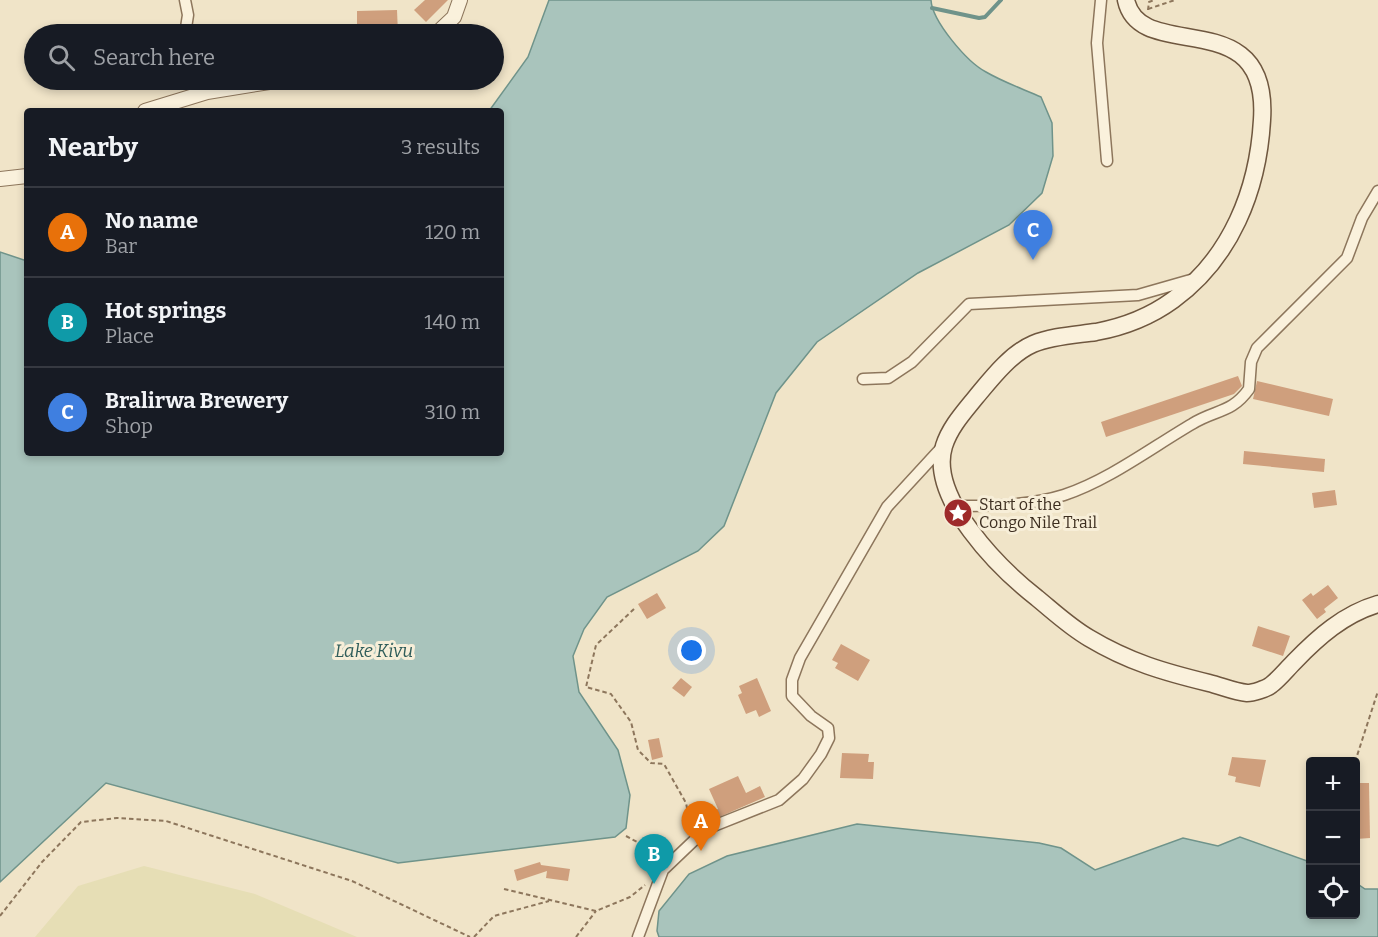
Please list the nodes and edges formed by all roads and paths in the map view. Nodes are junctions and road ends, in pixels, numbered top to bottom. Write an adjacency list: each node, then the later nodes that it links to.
1 (185, 0): 9 (street)
2 (460, 0): 10 (street)
3 (1101, 0): 15 (street)
4 (1126, 0): 19 (main road)
5 (1154, 0): 8 (path)
6 (1174, 0): 8 (path)
7 (1143, 8): 8 (path)
8 (1148, 10)
9 (187, 24)
10 (446, 24)
11 (196, 90): 13 (street)
12 (225, 90): 13 (street)
13 (197, 95): 14 (street)
14 (155, 108)
15 (1107, 160)
16 (24, 176): 17 (street)
17 (0, 179)
18 (1378, 191): 22 (street)
19 (1197, 278): 20 (street); 21 (main road)
20 (864, 379)
21 (944, 445): 22 (main road); 28 (street)
22 (955, 506): 23 (main road)
23 (1378, 604)
24 (634, 609): 28 (path)
25 (1378, 690): 26 (path)
26 (1357, 757)
27 (626, 836): 29 (path)
28 (697, 838): 30 (street)
29 (637, 842)
30 (663, 870): 33 (path); 37 (street)
31 (504, 889): 32 (path)
32 (552, 900): 33 (path); 35 (path)
33 (596, 911): 36 (path)
34 (0, 916): 35 (path)
35 (472, 937)
36 (576, 937)
37 (638, 937)

